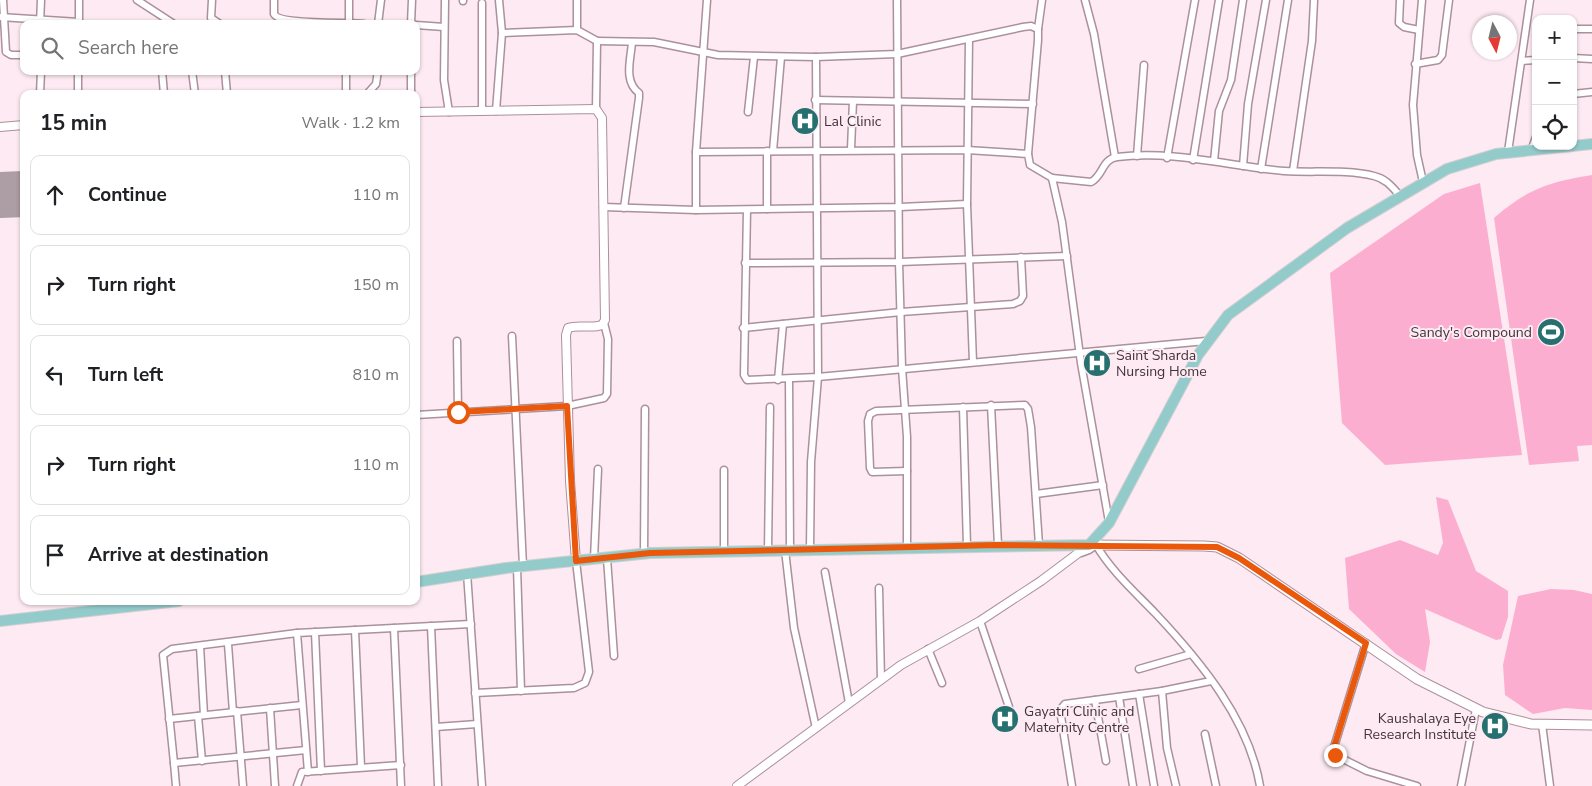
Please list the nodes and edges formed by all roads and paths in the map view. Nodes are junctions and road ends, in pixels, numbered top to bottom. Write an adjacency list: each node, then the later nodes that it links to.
1 (3, 0): 28 (street)
2 (41, 0): 30 (street)
3 (79, 0): 31 (street)
4 (137, 0): 32 (street)
5 (212, 0): 33 (street)
6 (274, 0): 34 (street)
7 (349, 0): 35 (street)
8 (381, 0): 36 (street)
9 (412, 0): 37 (street)
10 (445, 0): 39 (street)
11 (499, 0): 45 (street)
12 (577, 0): 43 (street)
13 (707, 0): 49 (street)
14 (897, 0): 50 (street)
15 (1042, 0): 40 (street)
16 (1085, 0): 103 (street)
17 (1195, 0): 104 (street)
18 (1219, 0): 105 (street)
19 (1243, 0): 106 (street)
20 (1266, 0): 107 (street)
21 (1288, 0): 108 (street)
22 (1314, 0): 109 (street)
23 (1400, 0): 44 (street)
24 (1422, 0): 44 (street)
25 (1449, 0): 59 (street)
26 (1530, 0): 58 (street)
27 (482, 3): 85 (street)
28 (2, 17): 29 (street); 51 (street)
29 (30, 20)
30 (40, 20)
31 (79, 20)
32 (168, 20)
33 (214, 20)
34 (291, 20)
35 (349, 20)
36 (378, 20)
37 (411, 20)
38 (420, 25): 39 (street)
39 (444, 27): 88 (street)
40 (1038, 29): 46 (street); 83 (street)
41 (1577, 29): 42 (street)
42 (1592, 29)
43 (577, 30): 45 (street); 47 (street)
44 (1419, 30): 59 (street)
45 (502, 33): 86 (street)
46 (969, 39): 50 (street); 81 (street)
47 (597, 41): 48 (street); 84 (street)
48 (632, 42): 49 (street); 117 (street)
49 (702, 53): 53 (street); 99 (street)
50 (897, 54): 52 (street); 82 (street)
51 (20, 55)
52 (816, 56): 54 (street); 79 (street)
53 (754, 57): 54 (street); 89 (street)
54 (780, 57): 97 (street)
55 (1577, 58): 56 (street)
56 (1592, 59)
57 (1532, 60): 58 (street)
58 (1522, 61): 100 (street)
59 (1415, 64): 111 (street)
60 (1144, 66): 102 (street)
61 (41, 75): 69 (street)
62 (78, 75): 70 (street)
63 (162, 75): 71 (street)
64 (193, 75): 72 (street)
65 (225, 75): 73 (street)
66 (346, 75): 74 (street)
67 (377, 75): 75 (street)
68 (411, 75): 76 (street)
69 (40, 90)
70 (78, 90)
71 (164, 90)
72 (194, 90)
73 (227, 90)
74 (346, 90)
75 (371, 90)
76 (411, 90)
77 (1592, 92): 78 (street)
78 (1577, 94)
79 (816, 100): 80 (street); 94 (street)
80 (853, 101): 82 (street); 93 (street)
81 (968, 102): 82 (street); 83 (street); 96 (street)
82 (898, 103): 95 (street)
83 (1033, 104): 101 (street)
84 (596, 109): 86 (street); 114 (street)
85 (482, 111): 86 (street); 88 (street)
86 (496, 111)
87 (420, 112): 88 (street)
88 (449, 112)
89 (748, 112)
90 (20, 125): 91 (street)
91 (0, 127)
92 (1592, 144): 98 (main road)
93 (851, 149): 94 (street); 95 (street)
94 (815, 150): 97 (street); 115 (street)
95 (898, 150): 96 (street); 116 (street)
96 (967, 150): 101 (street); 113 (street)
97 (770, 151): 99 (street); 118 (street)
98 (1531, 151): 100 (main road)
99 (696, 152): 119 (street)
100 (1508, 152): 111 (main road)
101 (1028, 154): 110 (street)
102 (1137, 156): 103 (street); 104 (street)
103 (1115, 157): 110 (street)
104 (1167, 158): 105 (street)
105 (1193, 160): 106 (street)
106 (1214, 161): 107 (street)
107 (1244, 166): 108 (street)
108 (1261, 169): 109 (street)
109 (1292, 171): 112 (street)
110 (1052, 178): 121 (street)
111 (1422, 182): 112 (main road)
112 (1401, 196): 135 (main road)
113 (967, 204): 116 (street); 123 (street)
114 (603, 207): 117 (street); 130 (street)
115 (817, 207): 116 (street); 118 (street); 124 (street)
116 (900, 207): 125 (street)
117 (624, 208): 119 (street)
118 (767, 209): 120 (street)
119 (696, 210): 120 (street)
120 (747, 210): 126 (street)
121 (1067, 256): 122 (street); 136 (street)
122 (1021, 257): 123 (street); 127 (street)
123 (968, 258): 125 (street); 127 (street)
124 (817, 262): 125 (street); 126 (street); 129 (street)
125 (899, 262): 128 (street)
126 (745, 264): 132 (street)
127 (972, 308): 128 (street); 137 (street)
128 (902, 312): 129 (street); 138 (street)
129 (818, 321): 131 (street); 139 (street)
130 (604, 323): 143 (street); 143 (street)
131 (783, 324): 132 (street); 141 (street)
132 (743, 328): 141 (street)
133 (512, 336): 147 (street)
134 (457, 341): 149 (street)
135 (1206, 341): 136 (street); 156 (main road)
136 (1079, 353): 137 (street); 154 (street)
137 (973, 362): 138 (street)
138 (902, 368): 139 (street); 148 (street)
139 (818, 377): 140 (street); 164 (street)
140 (788, 379): 141 (street); 163 (street)
141 (778, 380)
142 (991, 405): 145 (street); 155 (street); 157 (street)
143 (567, 406): 147 (street); 169 (street)
144 (770, 407): 162 (street)
145 (963, 407): 148 (street); 160 (street)
146 (645, 409): 166 (street)
147 (516, 410): 149 (street); 170 (street)
148 (906, 410): 153 (street); 153 (street)
149 (458, 412): 150 (street)
150 (420, 416)
151 (598, 469): 168 (street)
152 (724, 470): 165 (street)
153 (906, 471): 161 (street)
154 (1103, 485): 155 (street); 156 (street)
155 (1036, 494): 158 (street)
156 (1109, 523): 159 (main road)
157 (998, 545): 158 (main road); 160 (main road)
158 (1039, 545): 159 (main road)
159 (1093, 545): 176 (street); 184 (main road); 188 (street)
160 (967, 546): 161 (main road)
161 (906, 548): 164 (main road)
162 (768, 550): 163 (main road); 165 (main road)
163 (788, 550): 164 (main road); 212 (street)
164 (810, 550)
165 (724, 552): 166 (main road)
166 (644, 554): 167 (main road)
167 (607, 558): 168 (main road); 189 (street)
168 (594, 559): 169 (main road)
169 (576, 561): 170 (main road); 194 (street)
170 (520, 567): 172 (main road); 194 (street)
171 (824, 572): 200 (street)
172 (468, 573): 173 (main road); 178 (street)
173 (420, 581)
174 (879, 588): 191 (street)
175 (143, 605): 177 (main road)
176 (980, 620): 187 (street); 202 (street)
177 (0, 621)
178 (471, 624): 179 (street); 196 (street)
179 (431, 626): 180 (street); 211 (street)
180 (394, 628): 181 (street); 220 (street)
181 (355, 630): 182 (street); 221 (street)
182 (315, 632): 183 (street); 222 (street)
183 (297, 633): 185 (street); 201 (street)
184 (1366, 643): 204 (main road); 238 (street)
185 (228, 644): 186 (street); 205 (street)
186 (200, 646): 206 (street); 207 (street)
187 (928, 649): 191 (street); 193 (street)
188 (1191, 654): 190 (street); 192 (street)
189 (614, 656)
190 (1139, 670)
191 (881, 680): 200 (street)
192 (1211, 681): 195 (street); 237 (street)
193 (942, 683)
194 (521, 690): 196 (street)
195 (1162, 691): 197 (street); 235 (street)
196 (475, 693): 208 (street)
197 (1139, 694): 198 (street); 234 (street)
198 (1119, 697): 199 (street); 233 (street)
199 (1095, 700): 218 (street); 232 (street)
200 (849, 704): 212 (street)
201 (302, 705): 203 (street); 214 (street)
202 (1010, 707)
203 (270, 708): 205 (street); 215 (street)
204 (1476, 708): 209 (main road); 239 (street)
205 (235, 711): 206 (street); 216 (street)
206 (201, 716): 207 (street); 217 (street)
207 (169, 719): 219 (street)
208 (478, 724): 211 (street); 230 (street)
209 (1542, 724): 210 (main road); 240 (street)
210 (1592, 725)
211 (436, 727): 229 (street)
212 (816, 728): 231 (street)
213 (1205, 734): 236 (street)
214 (306, 750): 215 (street); 223 (street)
215 (274, 754): 216 (street); 226 (street)
216 (241, 757): 217 (street); 225 (street)
217 (202, 761): 219 (street)
218 (1106, 761)
219 (174, 763): 224 (street)
220 (401, 765): 221 (street); 228 (street)
221 (362, 767): 222 (street)
222 (321, 771): 223 (street)
223 (308, 772): 227 (street)
224 (176, 786)
225 (243, 786)
226 (275, 786)
227 (297, 786)
228 (401, 786)
229 (438, 786)
230 (482, 786)
231 (737, 786)
232 (1072, 786)
233 (1133, 786)
234 (1154, 786)
235 (1176, 786)
236 (1216, 786)
237 (1260, 786)
238 (1417, 786)
239 (1462, 786)
240 (1550, 786)

